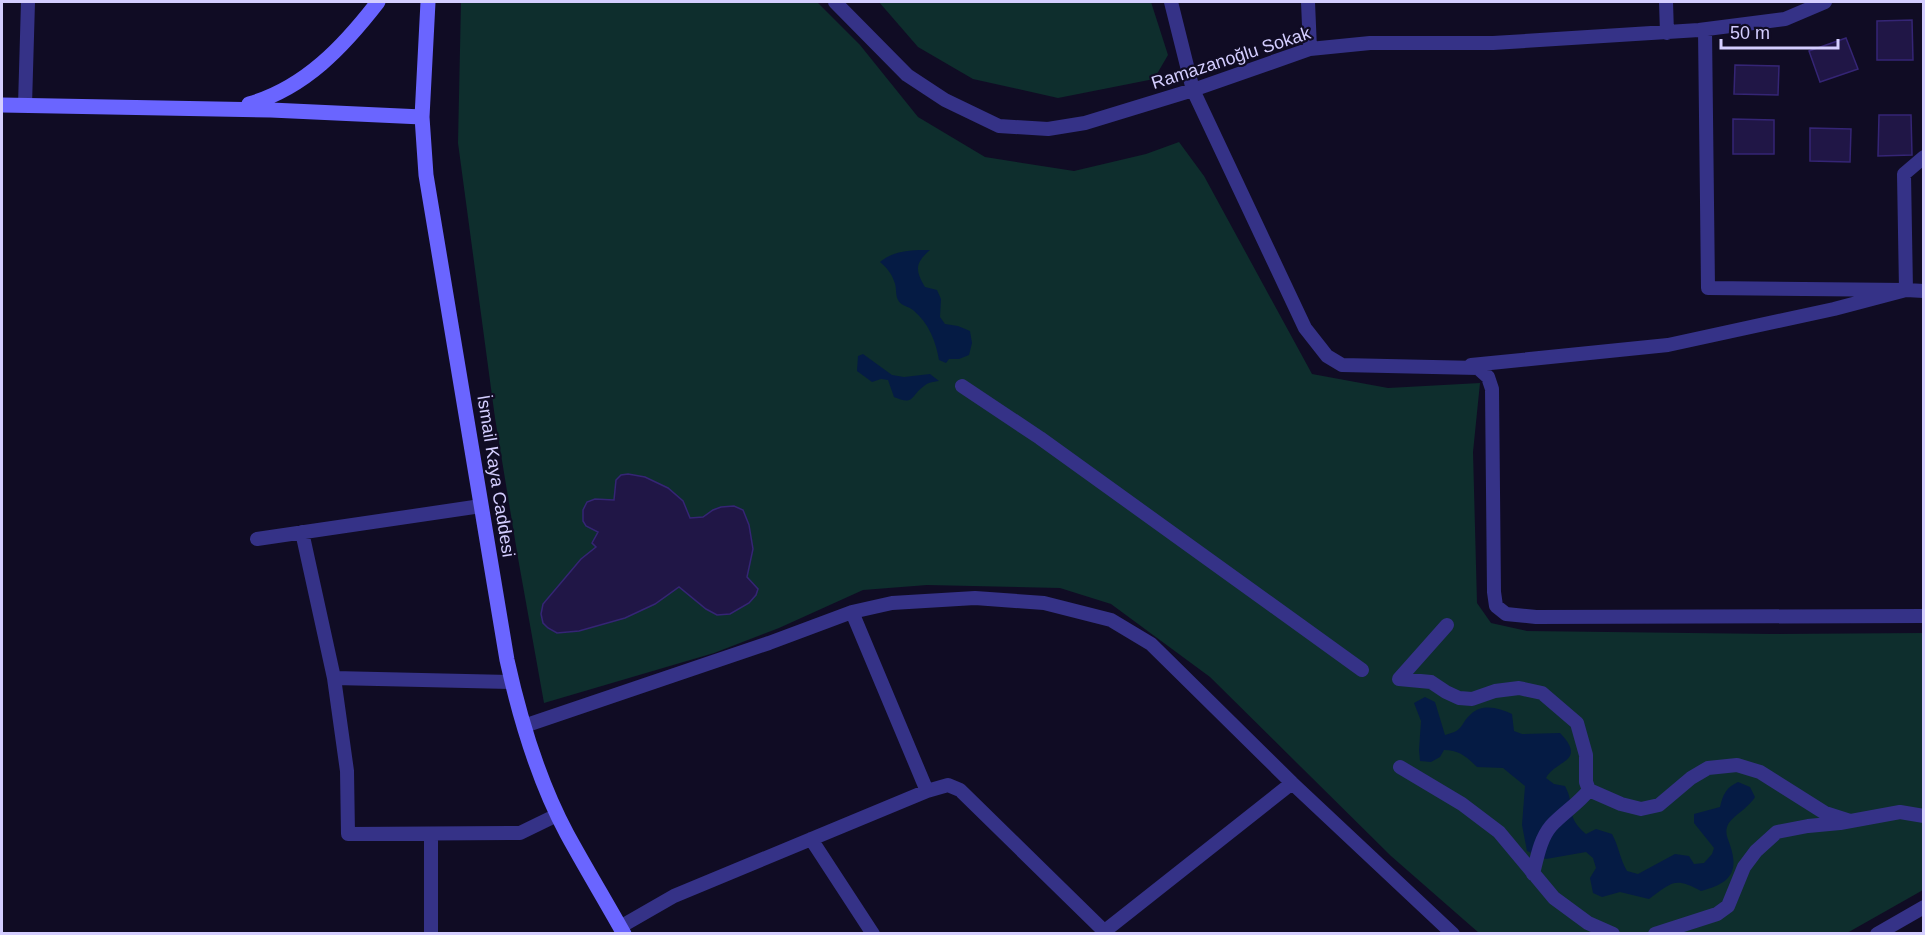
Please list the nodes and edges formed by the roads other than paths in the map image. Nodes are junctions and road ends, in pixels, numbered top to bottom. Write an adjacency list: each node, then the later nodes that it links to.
1 (28, 2): 14 (street)
2 (378, 2): 15 (street)
3 (428, 2): 16 (street, İsmail Kaya Caddesi)
4 (835, 2): 12 (street, Ramazanoğlu Sokak)
5 (1171, 2): 12 (street)
6 (1308, 2): 11 (street)
7 (1666, 2): 10 (street)
8 (1825, 2): 9 (street, Ramazanoğlu Sokak)
9 (1705, 30): 10 (street, Ramazanoğlu Sokak); 18 (street)
10 (1666, 33): 11 (street, Ramazanoğlu Sokak)
11 (1310, 49): 12 (street, Ramazanoğlu Sokak)
12 (1193, 90): 20 (street)
13 (2, 105): 14 (street)
14 (25, 105): 15 (street)
15 (232, 110): 16 (street)
16 (422, 117): 22 (street, İsmail Kaya Caddesi)
17 (1923, 157): 18 (street)
18 (1906, 291): 19 (street); 20 (street)
19 (1923, 291)
20 (1450, 367): 26 (street)
21 (962, 386): 28 (street)
22 (481, 506): 23 (street); 30 (street, İsmail Kaya Caddesi)
23 (303, 532): 24 (street); 29 (street)
24 (257, 539)
25 (852, 612): 31 (street); 33 (street); 35 (street)
26 (1923, 616)
27 (1447, 625): 34 (street)
28 (1362, 670)
29 (334, 678): 30 (street); 39 (street)
30 (512, 682): 31 (street, İsmail Kaya Caddesi)
31 (524, 726): 36 (street, İsmail Kaya Caddesi)
32 (1400, 767): 41 (street)
33 (1292, 783): 45 (street); 47 (street)
34 (1589, 790): 38 (street); 41 (street)
35 (927, 791): 40 (street); 45 (street)
36 (558, 815): 39 (street); 44 (street, İsmail Kaya Caddesi)
37 (1923, 816): 38 (street)
38 (1850, 821): 49 (street)
39 (431, 834): 43 (street)
40 (811, 839): 44 (street); 46 (street)
41 (1533, 874): 48 (street)
42 (1923, 907): 50 (street)
43 (433, 930)
44 (622, 930)
45 (1103, 932)
46 (873, 933)
47 (1452, 933)
48 (1613, 933)
49 (1655, 933)
50 (1877, 933)

